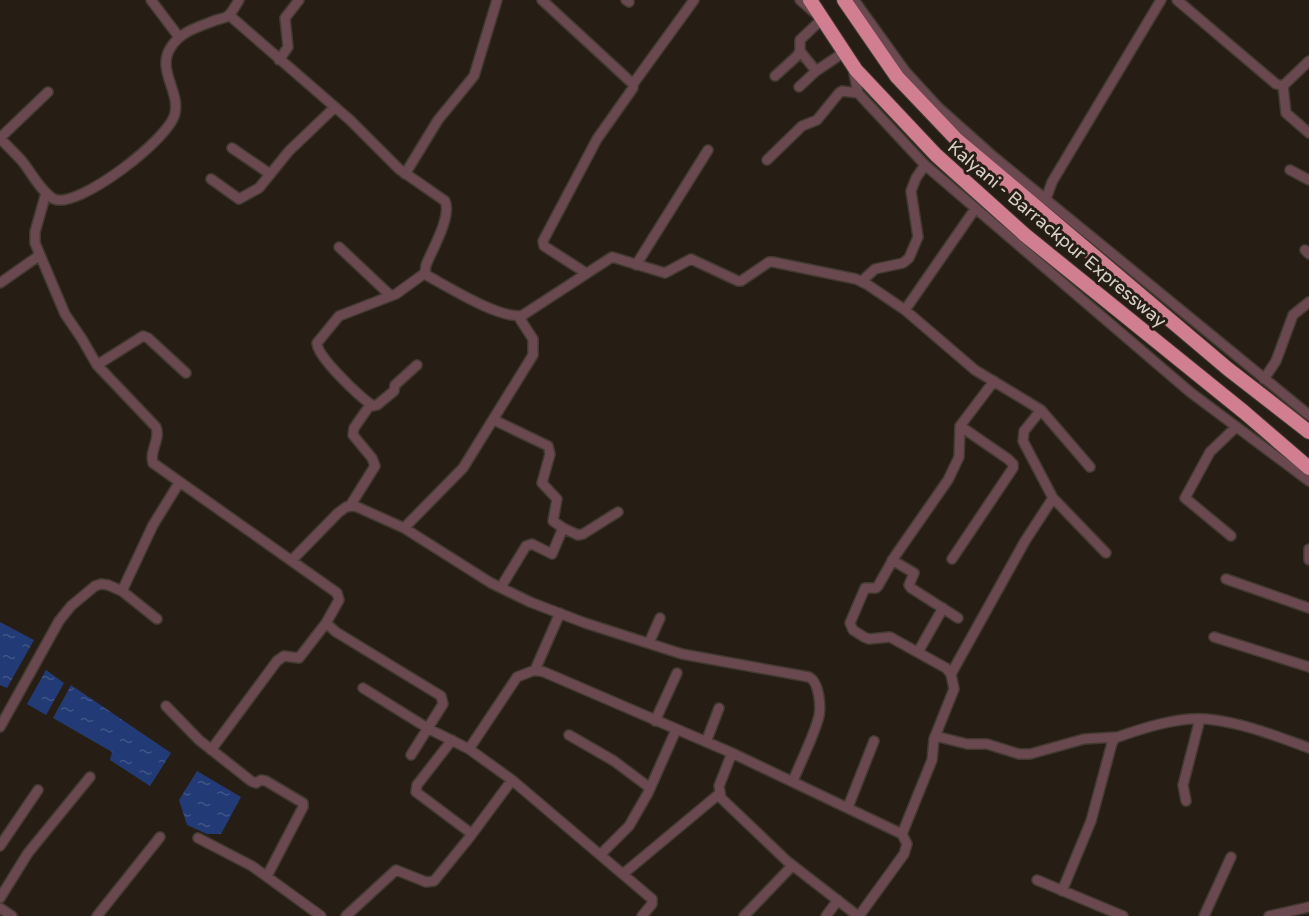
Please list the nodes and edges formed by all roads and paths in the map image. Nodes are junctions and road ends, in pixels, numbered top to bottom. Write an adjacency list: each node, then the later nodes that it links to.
1 (151, 0): 15 (street)
2 (239, 0): 13 (street)
3 (300, 0): 18 (street)
4 (497, 0): 37 (street)
5 (542, 0): 23 (street)
6 (694, 0): 23 (street)
7 (800, 0): 14 (street)
8 (810, 0): 14 (highway, Kalyani - Barrackpur Expressway)
9 (844, 0): 65 (highway, Kalyani - Barrackpur Expressway)
10 (854, 0): 41 (street)
11 (1161, 0): 41 (street)
12 (1177, 0): 24 (street)
13 (229, 15): 15 (street); 18 (street)
14 (822, 19): 16 (street); 17 (highway, Kalyani - Barrackpur Expressway)
15 (179, 37): 40 (street)
16 (800, 51): 21 (street); 22 (street)
17 (843, 52): 20 (highway, Kalyani - Barrackpur Expressway); 21 (street)
18 (279, 60): 28 (street)
19 (1309, 62): 24 (street)
20 (852, 64): 27 (street); 67 (highway, Kalyani - Barrackpur Expressway)
21 (816, 71): 25 (street)
22 (775, 76)
23 (633, 84): 47 (street)
24 (1282, 86): 29 (street)
25 (799, 87)
26 (48, 92): 30 (street)
27 (858, 93): 33 (street); 34 (street)
28 (335, 107): 36 (street); 37 (street)
29 (1309, 133)
30 (1, 141): 40 (street)
31 (232, 148): 36 (street)
32 (708, 150): 45 (street)
33 (767, 160)
34 (926, 165): 42 (street); 48 (street)
35 (1290, 170): 39 (street)
36 (270, 174): 38 (street)
37 (405, 174): 46 (street)
38 (211, 179)
39 (1309, 180)
40 (46, 193): 44 (street)
41 (1046, 199): 57 (street)
42 (975, 209): 52 (street); 64 (street)
43 (339, 247): 50 (street)
44 (40, 255): 49 (street); 54 (street)
45 (636, 265): 47 (street); 48 (street)
46 (425, 273): 50 (street); 53 (street)
47 (586, 273): 53 (street)
48 (862, 281): 52 (street)
49 (0, 284)
50 (391, 296): 59 (street)
51 (1309, 302): 57 (street)
52 (905, 310): 58 (street)
53 (519, 316): 62 (street)
54 (97, 365): 56 (street); 69 (street)
55 (417, 365): 59 (street)
56 (186, 373)
57 (1264, 379): 61 (street)
58 (994, 381): 60 (street); 63 (street)
59 (370, 405): 71 (street)
60 (1041, 410): 66 (street); 70 (street)
61 (1309, 415)
62 (494, 420): 73 (street); 74 (street)
63 (960, 426): 78 (street); 80 (street)
64 (1236, 427): 68 (street); 75 (street)
65 (1309, 432)
66 (1090, 467)
67 (1309, 468)
68 (1309, 481)
69 (179, 483): 79 (street); 84 (street)
70 (1053, 498): 77 (street); 98 (street)
71 (350, 506): 73 (street); 79 (street)
72 (618, 512): 74 (street)
73 (404, 528): 83 (street)
74 (563, 528): 83 (street)
75 (1231, 536)
76 (1309, 549): 81 (street)
77 (1106, 553)
78 (952, 559)
79 (292, 560): 91 (street)
80 (892, 560): 85 (street); 94 (street)
81 (1309, 560)
82 (1226, 579): 86 (street)
83 (501, 587): 87 (street)
84 (122, 591): 90 (street); 102 (street)
85 (943, 608): 89 (street); 94 (street)
86 (1309, 608)
87 (560, 613): 93 (street); 96 (street)
88 (660, 618): 93 (street)
89 (958, 618)
90 (157, 619)
91 (326, 623): 106 (street); 116 (street)
92 (1214, 637): 95 (street)
93 (649, 643): 121 (street)
94 (918, 652): 98 (street)
95 (1309, 668)
96 (535, 670): 104 (street); 115 (street)
97 (677, 674): 104 (street)
98 (951, 674): 109 (street)
99 (363, 688): 106 (street)
100 (166, 706): 116 (street)
101 (719, 708): 113 (street)
102 (4, 711): 105 (street)
103 (1200, 719): 110 (street); 114 (street); 125 (street)
104 (655, 720): 107 (street)
105 (0, 727)
106 (429, 729): 111 (street); 118 (street)
107 (676, 730): 113 (street); 122 (street)
108 (569, 735): 122 (street)
109 (935, 736): 110 (street); 128 (street)
110 (1117, 736): 138 (street)
111 (452, 740): 115 (street); 127 (street)
112 (874, 741): 126 (street)
113 (706, 742): 117 (street)
114 (1309, 748)
115 (468, 749): 120 (street)
116 (211, 750): 136 (street)
117 (732, 753): 121 (street); 124 (street)
118 (411, 755)
119 (90, 777): 139 (street)
120 (512, 780): 127 (street); 132 (street)
121 (793, 781): 126 (street)
122 (650, 788): 132 (street)
123 (38, 790): 131 (street)
124 (719, 794): 134 (street); 135 (street)
125 (1185, 801)
126 (848, 807): 128 (street)
127 (472, 834): 146 (street)
128 (902, 834): 150 (street)
129 (160, 837): 144 (street)
130 (198, 838): 136 (street)
131 (0, 846)
132 (601, 854): 135 (street)
133 (1231, 857): 152 (street)
134 (792, 866): 140 (street); 148 (street)
135 (623, 874): 147 (street)
136 (267, 876): 145 (street)
137 (1037, 880): 138 (street)
138 (1062, 891): 151 (street)
139 (0, 898)
140 (838, 900): 149 (street); 150 (street)
141 (1309, 906): 153 (street)
142 (0, 908): 143 (street)
143 (12, 916)
144 (97, 916)
145 (321, 916)
146 (346, 916)
147 (642, 916)
148 (744, 916)
149 (826, 916)
150 (859, 916)
151 (1123, 916)
152 (1204, 916)
153 (1269, 916)

